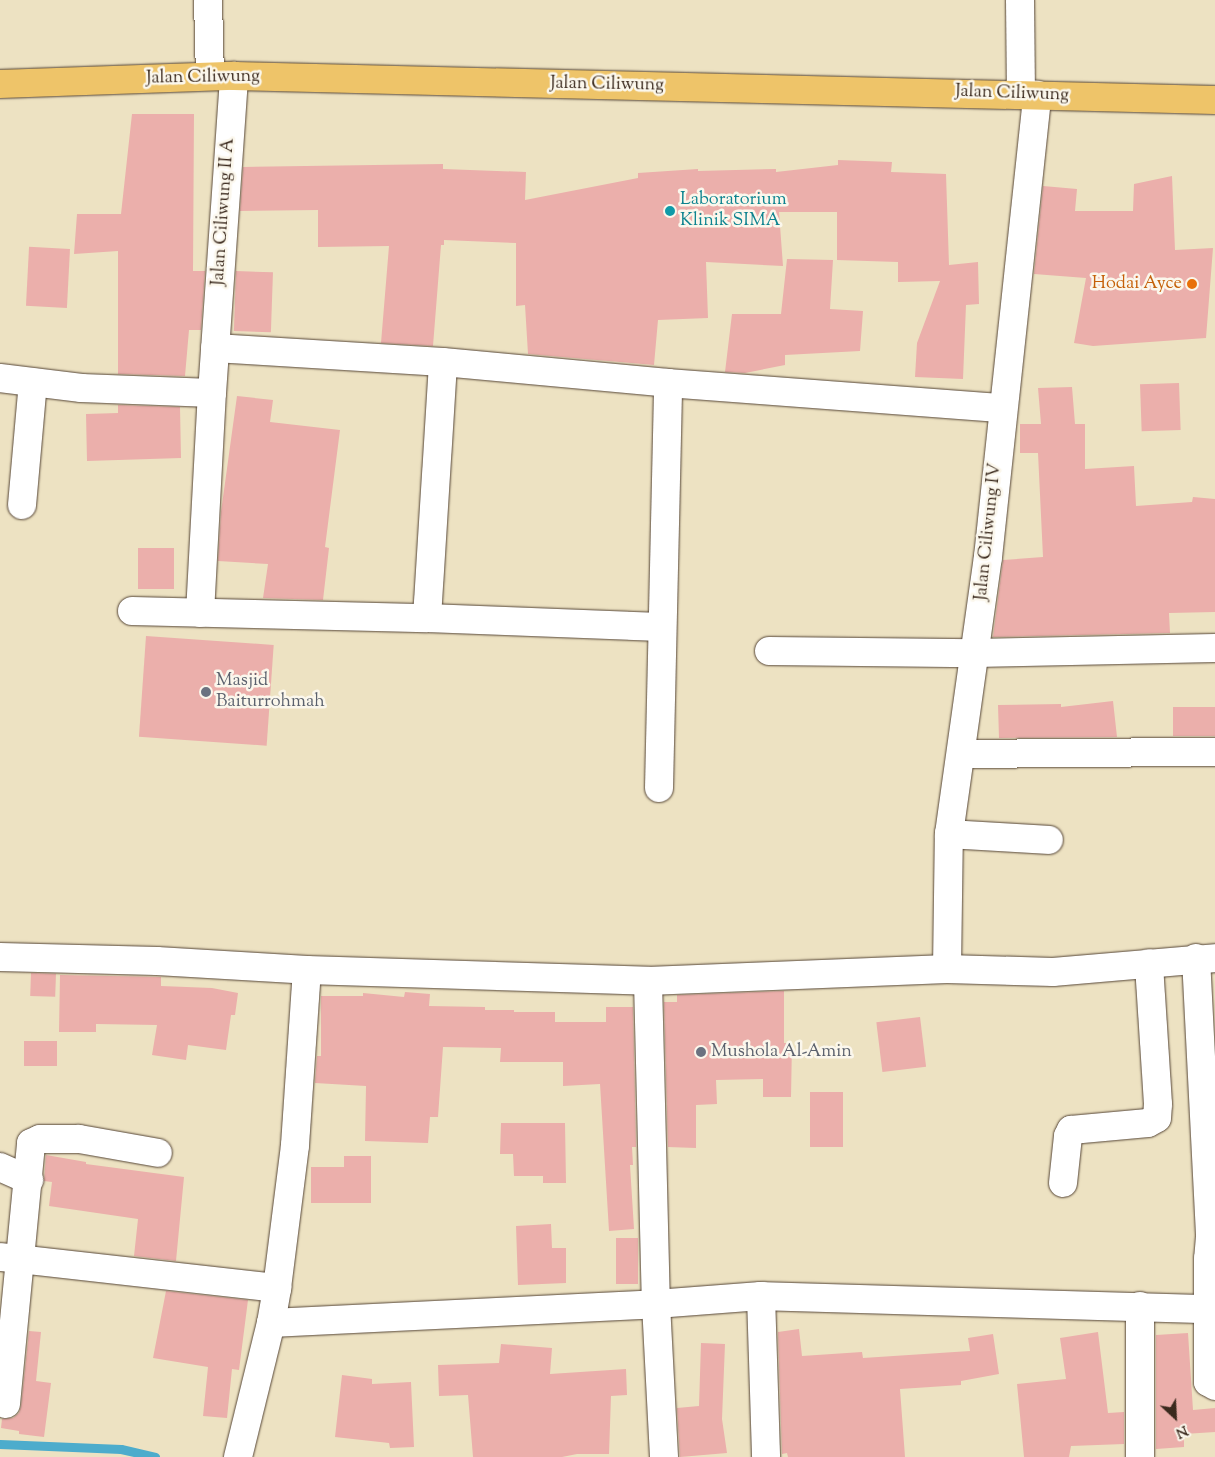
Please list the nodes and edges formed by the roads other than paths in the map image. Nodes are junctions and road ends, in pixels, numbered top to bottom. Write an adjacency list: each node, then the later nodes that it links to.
1 (208, 0): 3 (street, Jalan Ciliwung II A)
2 (1020, 0): 5 (street, Jalan Ciliwung IV)
3 (222, 76): 4 (main road, Jalan Ciliwung); 5 (main road, Jalan Ciliwung); 7 (street, Jalan Ciliwung II A)
4 (0, 84)
5 (1029, 95): 6 (main road, Jalan Ciliwung); 13 (street, Jalan Ciliwung IV)
6 (1215, 100)
7 (215, 348): 8 (street); 12 (street, Jalan Ciliwung II A)
8 (443, 362): 11 (street); 17 (street)
9 (0, 378): 10 (street)
10 (33, 382): 12 (street); 14 (street)
11 (668, 383): 13 (street); 18 (street)
12 (212, 393): 16 (street, Jalan Ciliwung II A)
13 (1002, 408): 21 (street, Jalan Ciliwung IV)
14 (22, 505)
15 (132, 611): 16 (street)
16 (200, 613): 17 (street)
17 (427, 618): 18 (street)
18 (661, 627): 24 (street)
19 (1215, 648): 21 (street)
20 (768, 651): 21 (street)
21 (976, 653): 23 (street, Jalan Ciliwung IV)
22 (1215, 752): 23 (street)
23 (961, 754): 25 (street, Jalan Ciliwung IV)
24 (659, 788)
25 (950, 834): 26 (street); 30 (street, Jalan Ciliwung IV)
26 (1049, 840)
27 (0, 957): 31 (street)
28 (1205, 958): 29 (street); 33 (street)
29 (1149, 963): 30 (street); 37 (street)
30 (947, 969): 32 (street)
31 (307, 970): 32 (street); 40 (street)
32 (648, 981): 42 (street)
33 (1209, 1124): 38 (street)
34 (158, 1153): 36 (street)
35 (0, 1167): 36 (street)
36 (29, 1180): 39 (street)
37 (1064, 1183)
38 (1212, 1238): 44 (street)
39 (9, 1258): 40 (street); 47 (street)
40 (277, 1288): 45 (street)
41 (761, 1296): 42 (street); 43 (street); 50 (street)
42 (656, 1304): 45 (street); 49 (street)
43 (1140, 1306): 44 (street); 51 (street)
44 (1209, 1309): 46 (street)
45 (271, 1323): 48 (street)
46 (1215, 1386)
47 (6, 1404)
48 (238, 1457)
49 (664, 1457)
50 (766, 1457)
51 (1140, 1457)

